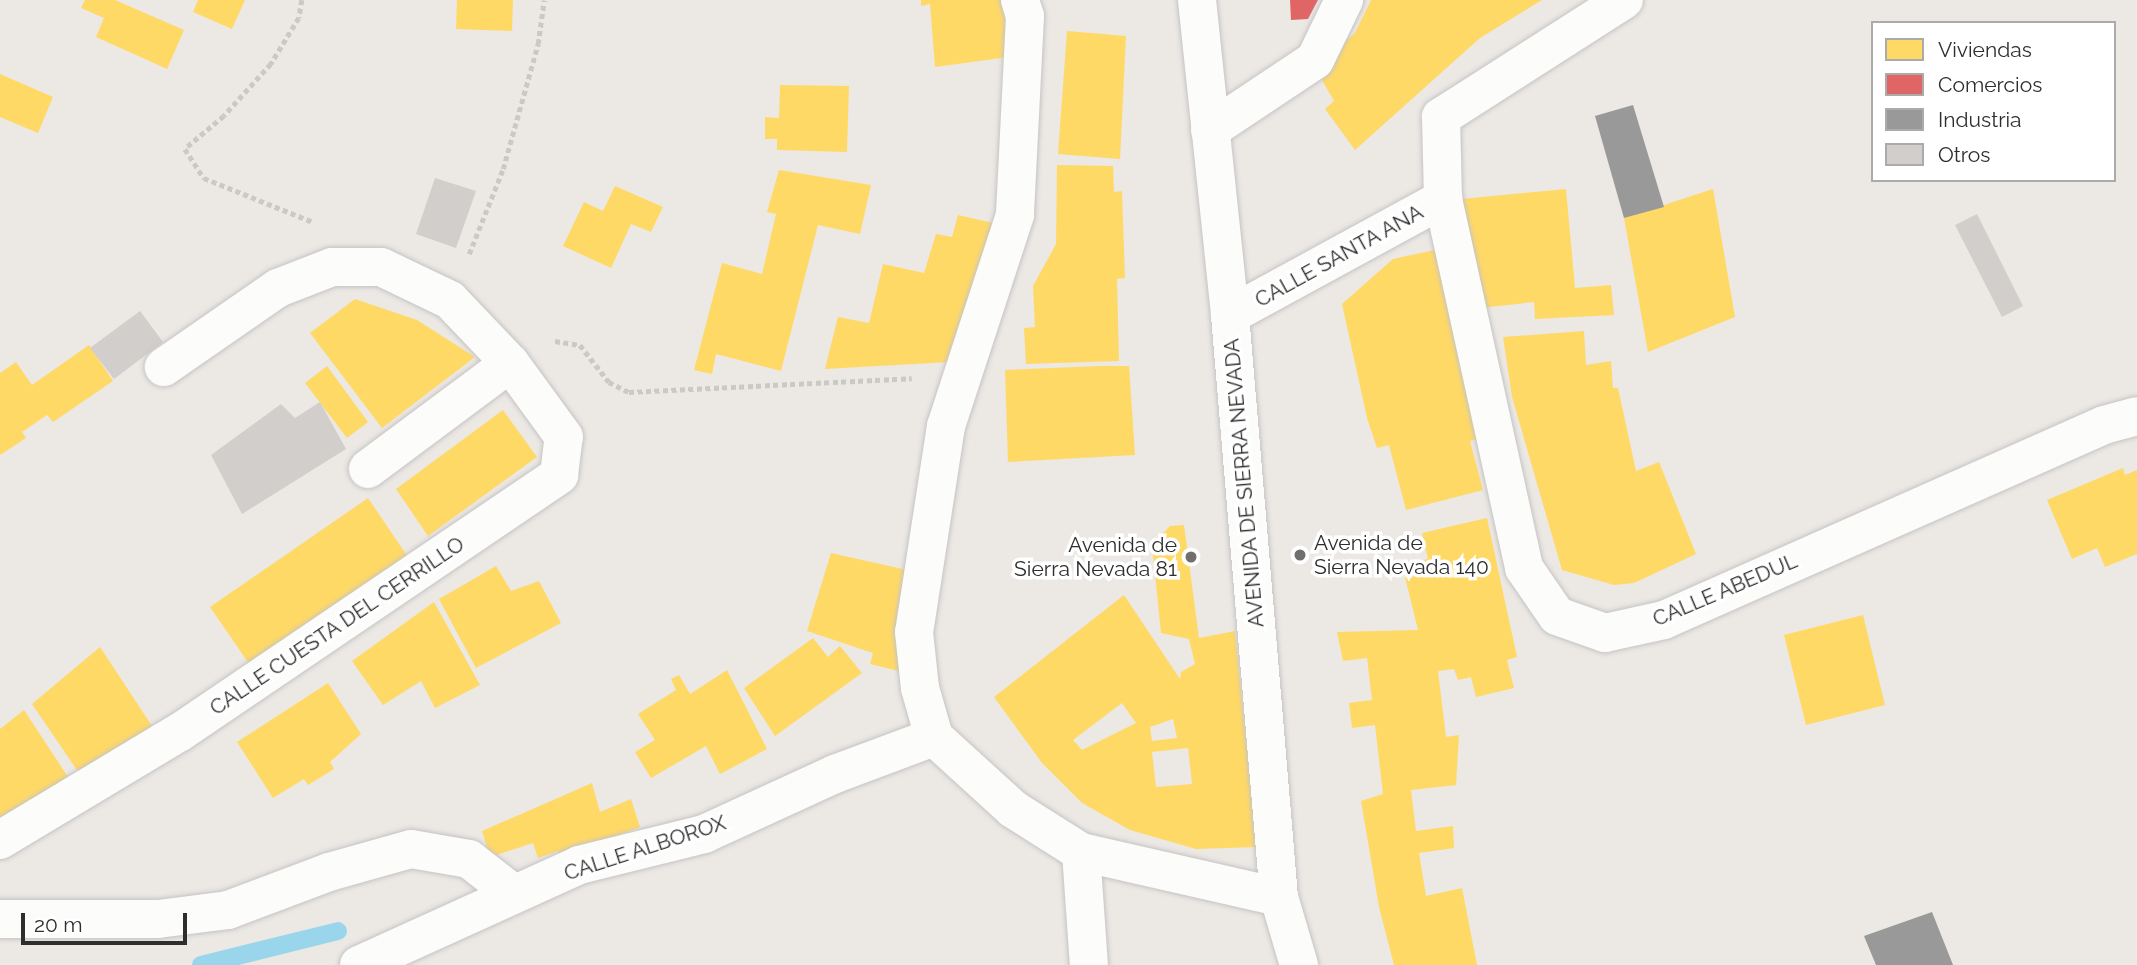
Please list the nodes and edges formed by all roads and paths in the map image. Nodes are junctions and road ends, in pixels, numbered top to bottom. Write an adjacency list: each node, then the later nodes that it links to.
1 (302, 0): 9 (path)
2 (544, 0): 10 (path)
3 (1020, 0): 14 (street)
4 (1197, 0): 7 (street, AVENIDA DE SIERRA NEVADA)
5 (1344, 0): 7 (street)
6 (1624, 0): 8 (street, CALLE SANTA ANA)
7 (1210, 130): 11 (street, AVENIDA DE SIERRA NEVADA)
8 (1443, 199): 11 (street, CALLE SANTA ANA); 15 (street, CALLE ABEDUL)
9 (381, 267): 10 (street, CALLE CUESTA DEL CERRILLO); 13 (street, CALLE CUESTA DEL CERRILLO)
10 (450, 300): 12 (street, CALLE CUESTA DEL CERRILLO)
11 (1230, 315): 21 (street, AVENIDA DE SIERRA NEVADA)
12 (510, 363): 14 (path); 16 (street); 18 (street, CALLE CUESTA DEL CERRILLO)
13 (164, 367)
14 (962, 376): 17 (street)
15 (2137, 416)
16 (368, 469)
17 (934, 737): 19 (street); 20 (street, CALLE ALBOROX)
18 (0, 840)
19 (1081, 852): 21 (street); 24 (street)
20 (514, 894): 22 (street); 23 (street, CALLE ALBOROX)
21 (1279, 897): 25 (street, AVENIDA DE SIERRA NEVADA)
22 (0, 919)
23 (359, 965)
24 (1089, 965)
25 (1299, 965)

